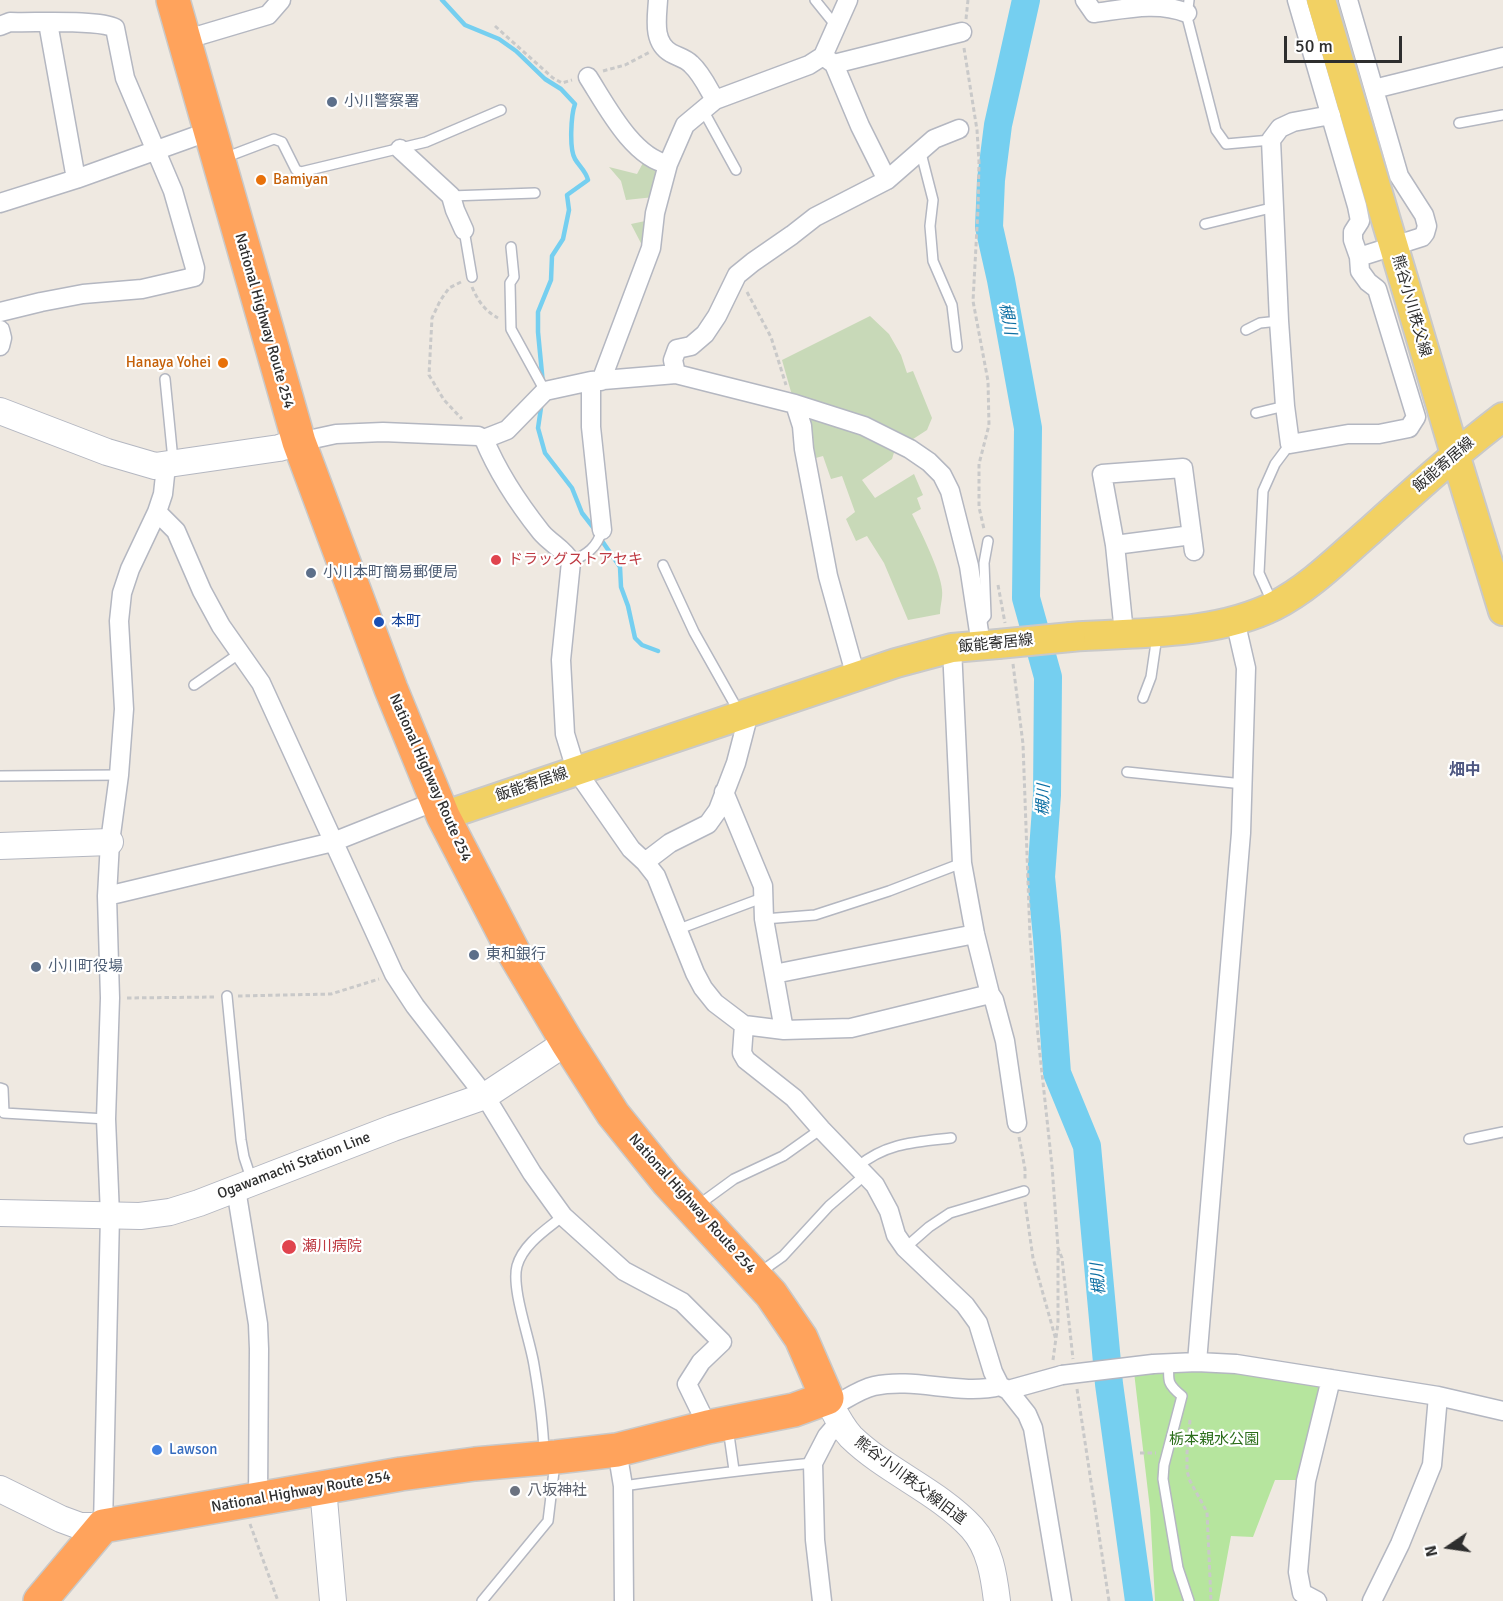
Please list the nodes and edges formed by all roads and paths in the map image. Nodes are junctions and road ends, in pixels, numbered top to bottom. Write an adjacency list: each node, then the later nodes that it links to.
1 (172, 0): 17 (highway, National Highway Route 254)
2 (281, 0): 17 (street)
3 (658, 0): 18 (street)
4 (815, 0): 15 (lane)
5 (848, 0): 15 (street)
6 (968, 0): 16 (path)
7 (1085, 0): 11 (street)
8 (1297, 0): 25 (street)
9 (1322, 0): 45 (main road, 熊谷小川秩父線)
10 (1348, 0): 22 (street)
11 (1188, 7): 29 (lane)
12 (48, 23): 13 (street); 31 (street); 36 (street)
13 (0, 26)
14 (495, 26): 21 (path)
15 (836, 26): 20 (street)
16 (962, 32): 20 (street); 72 (path)
17 (184, 40): 30 (highway, National Highway Route 254)
18 (662, 45): 21 (path); 23 (street)
19 (1503, 57): 22 (street)
20 (828, 60): 23 (street); 37 (street)
21 (588, 77): 34 (street)
22 (1374, 89): 45 (street)
23 (709, 105): 34 (street); 35 (lane)
24 (501, 110): 32 (lane)
25 (1331, 115): 29 (street); 46 (street)
26 (1503, 115): 27 (lane)
27 (1460, 123)
28 (959, 129): 33 (street)
29 (1271, 140): 41 (street)
30 (214, 145): 31 (street); 32 (lane); 66 (highway, National Highway Route 254)
31 (156, 149): 36 (street); 49 (street)
32 (400, 149): 39 (street)
33 (921, 153): 37 (street); 55 (lane)
34 (668, 164): 58 (street)
35 (736, 170)
36 (76, 179): 40 (street)
37 (887, 180): 47 (street)
38 (535, 193): 39 (lane)
39 (451, 196): 43 (street)
40 (0, 202)
41 (1275, 207): 42 (lane); 50 (street)
42 (1205, 224)
43 (464, 230): 48 (lane)
44 (511, 247): 51 (lane)
45 (1395, 247): 46 (street); 68 (main road, 熊谷小川秩父線)
46 (1359, 256): 67 (street)
47 (737, 275): 56 (street); 60 (path)
48 (472, 278): 51 (path); 65 (path)
49 (0, 312)
50 (1279, 321): 53 (lane); 61 (street)
51 (511, 329): 59 (lane)
52 (0, 330): 54 (street)
53 (1246, 330)
54 (0, 346)
55 (957, 347)
56 (676, 374): 58 (street); 60 (street)
57 (165, 379): 69 (lane)
58 (596, 381): 59 (street); 71 (street)
59 (545, 391): 65 (street)
60 (793, 403): 82 (street); 85 (street)
61 (1285, 406): 63 (lane); 67 (street)
62 (0, 411): 69 (street)
63 (1256, 413)
64 (1503, 417): 68 (main road, 飯能寄居線)
65 (481, 437): 66 (street); 74 (street)
66 (299, 442): 69 (street); 95 (highway, National Highway Route 254)
67 (1290, 444): 77 (lane)
68 (1455, 454): 77 (main road, 飯能寄居線); 78 (main road, 熊谷小川秩父線)
69 (170, 465): 70 (street)
70 (157, 512): 84 (street); 91 (street)
71 (602, 530): 74 (lane)
72 (987, 541): 82 (lane)
73 (1115, 545): 73 (street); 81 (street)
74 (571, 562): 89 (street)
75 (663, 565): 88 (lane)
76 (997, 579): 82 (path)
77 (1274, 606): 79 (main road, 飯能寄居線)
78 (1503, 611)
79 (1235, 620): 80 (main road, 飯能寄居線); 93 (street)
80 (1157, 632): 81 (main road, 飯能寄居線); 87 (lane)
81 (1124, 633): 82 (main road, 飯能寄居線, bridge)
82 (995, 640): 83 (main road, 飯能寄居線); 130 (path)
83 (952, 648): 85 (main road, 飯能寄居線); 100 (street)
84 (240, 652): 86 (lane); 97 (street)
85 (856, 677): 88 (main road, 飯能寄居線)
86 (194, 685)
87 (1143, 698)
88 (745, 714): 89 (main road, 飯能寄居線); 94 (street)
89 (576, 770): 95 (main road, 飯能寄居線); 99 (street)
90 (1127, 772): 93 (lane)
91 (119, 775): 92 (lane); 96 (street)
92 (0, 776)
93 (1242, 784): 133 (street)
94 (724, 792): 99 (street); 102 (street)
95 (440, 808): 97 (street); 113 (highway, National Highway Route 254)
96 (110, 842): 98 (street); 101 (street)
97 (333, 842): 101 (street); 106 (street)
98 (0, 846)
99 (645, 862): 104 (street)
100 (962, 863): 103 (lane); 105 (street)
101 (106, 896): 110 (street)
102 (762, 898): 103 (street); 104 (lane)
103 (764, 919): 107 (street)
104 (679, 929): 111 (street)
105 (975, 934): 107 (street); 108 (street)
106 (394, 974): 109 (path); 115 (street)
107 (774, 974): 112 (street)
108 (990, 994): 112 (street); 117 (street)
109 (227, 996): 110 (path); 123 (lane)
110 (110, 998): 116 (street)
111 (744, 1025): 112 (street); 118 (street)
112 (784, 1030)
113 (567, 1042): 115 (street, Ogawamachi Station Line); 125 (highway, National Highway Route 254)
114 (0, 1088): 116 (lane)
115 (485, 1096): 123 (street, Ogawamachi Station Line); 128 (street)
116 (106, 1119): 127 (street)
117 (1017, 1123): 124 (path)
118 (821, 1129): 122 (street); 125 (lane)
119 (1503, 1132): 121 (lane)
120 (951, 1138): 122 (lane)
121 (1469, 1139)
122 (861, 1171): 129 (street); 131 (lane)
123 (244, 1186): 127 (street, Ogawamachi Station Line); 151 (street)
124 (1024, 1191): 129 (lane); 132 (path)
125 (692, 1209): 131 (highway, National Highway Route 254)
126 (0, 1214): 127 (street, Ogawamachi Station Line)
127 (110, 1215): 152 (street)
128 (563, 1216): 143 (street); 145 (lane)
129 (905, 1248): 138 (street)
130 (1058, 1248): 132 (path); 135 (path)
131 (756, 1276): 141 (highway, National Highway Route 254)
132 (1056, 1340): 135 (path)
133 (1197, 1362): 134 (street); 136 (street)
134 (1161, 1363): 135 (street, bridge); 139 (lane)
135 (1062, 1372): 138 (street)
136 (1331, 1379): 140 (street); 164 (street)
137 (1077, 1387): 161 (path)
138 (1004, 1388): 141 (street); 160 (street)
139 (1182, 1396): 162 (lane); 163 (path)
140 (1438, 1396): 142 (street); 165 (street)
141 (832, 1409): 143 (highway, National Highway Route 254); 146 (street); 159 (street, 熊谷小川秩父線旧道)
142 (1503, 1411)
143 (718, 1425): 144 (highway, National Highway Route 254); 147 (lane)
144 (617, 1450): 145 (highway, National Highway Route 254); 148 (street)
145 (550, 1458): 149 (highway, National Highway Route 254); 156 (lane)
146 (813, 1463): 147 (lane); 158 (street)
147 (734, 1470): 148 (lane)
148 (623, 1486): 157 (street)
149 (323, 1488): 151 (highway, National Highway Route 254); 155 (street)
150 (0, 1489): 152 (street)
151 (252, 1499): 152 (highway, National Highway Route 254); 154 (path)
152 (103, 1527): 153 (highway)
153 (40, 1601)
154 (278, 1601)
155 (333, 1601)
156 (482, 1601)
157 (624, 1601)
158 (822, 1601)
159 (997, 1601)
160 (1062, 1601)
161 (1109, 1601)
162 (1190, 1601)
163 (1211, 1601)
164 (1317, 1601)
165 (1372, 1601)

